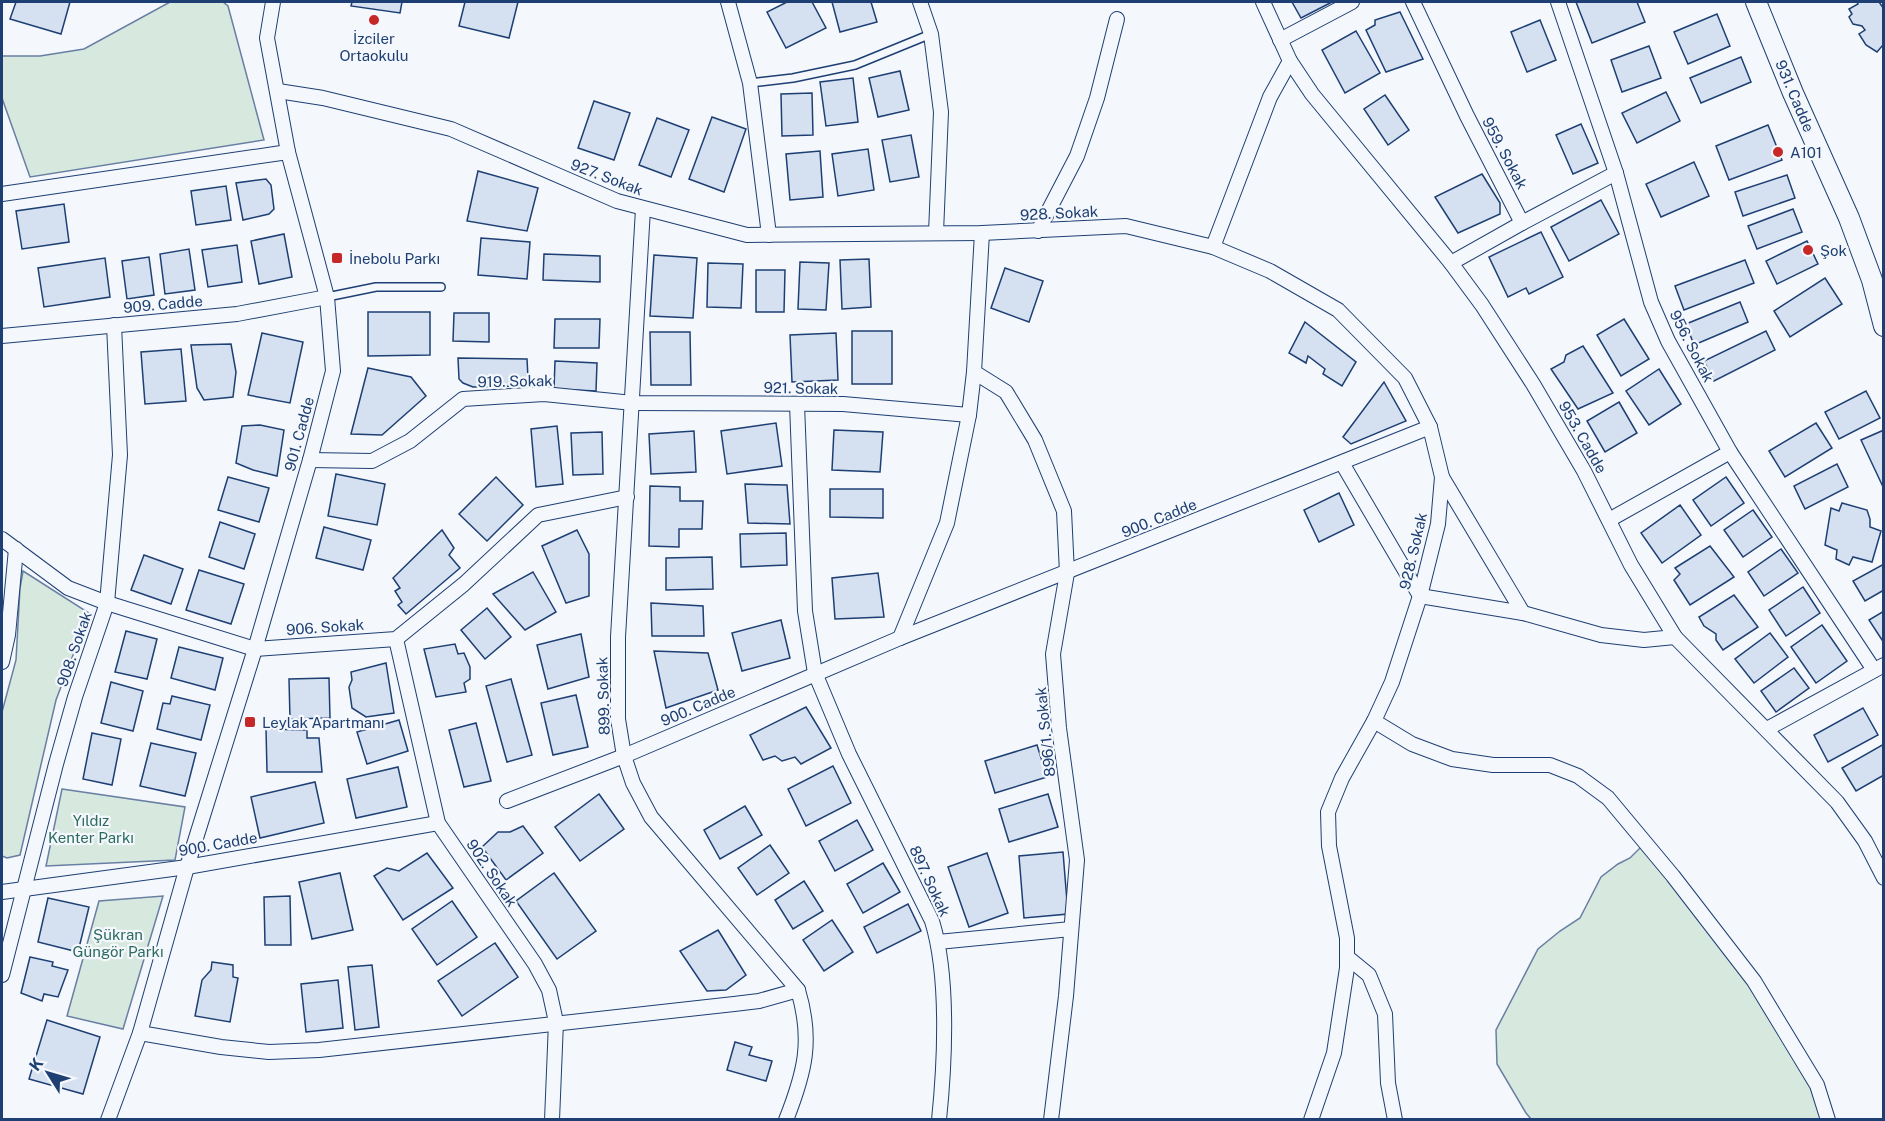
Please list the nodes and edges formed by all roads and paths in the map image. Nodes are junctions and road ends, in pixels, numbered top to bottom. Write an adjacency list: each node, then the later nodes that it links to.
1 (273, 2): 14 (street, 901. Cadde)
2 (728, 2): 13 (street)
3 (920, 2): 10 (street)
4 (1263, 2): 11 (street, 953. Cadde)
5 (1352, 2): 11 (street)
6 (1413, 2): 19 (street, 959. Sokak)
7 (1558, 2): 16 (street, 956. Sokak)
8 (1756, 2): 29 (main road, 931. Cadde)
9 (1117, 19): 20 (street)
10 (931, 34): 13 (lane); 21 (street)
11 (1280, 40): 12 (street, 953. Cadde)
12 (1290, 61): 24 (street); 25 (street, 953. Cadde)
13 (750, 83): 23 (street)
14 (278, 91): 15 (street, 901. Cadde); 18 (street, 927. Sokak)
15 (288, 152): 17 (street); 27 (street, 901. Cadde)
16 (1616, 173): 19 (street); 36 (street, 956. Sokak)
17 (2, 194)
18 (643, 208): 23 (street, 927. Sokak); 32 (street, 899. Sokak)
19 (1522, 223): 25 (street)
20 (1038, 231): 22 (street, 928. Sokak); 24 (street, 928. Sokak)
21 (936, 233): 22 (street, 928. Sokak); 23 (street, 927. Sokak)
22 (982, 233): 31 (street)
23 (768, 235)
24 (1213, 247): 35 (street, 928. Sokak)
25 (1451, 263): 41 (street, 953. Cadde)
26 (441, 287): 27 (lane)
27 (327, 297): 28 (street, 909. Cadde); 37 (street, 901. Cadde)
28 (114, 325): 30 (street, 909. Cadde); 46 (street, 908. Sokak)
29 (1884, 326)
30 (2, 335)
31 (974, 372): 34 (street); 44 (street, 896/1. Sokak)
32 (633, 403): 33 (street, 921. Sokak); 37 (street, 919. Sokak); 40 (street, 899. Sokak)
33 (797, 404): 34 (street, 921. Sokak); 54 (street, 897. Sokak)
34 (969, 415): 50 (street)
35 (1430, 428): 38 (street, 900. Cadde); 39 (street, 928. Sokak)
36 (1730, 452): 41 (street); 53 (street, 956. Sokak)
37 (310, 459): 51 (street, 901. Cadde)
38 (1342, 463): 44 (street, 900. Cadde); 45 (street)
39 (1442, 477): 45 (street, 928. Sokak); 47 (street)
40 (627, 497): 49 (street); 57 (street, 899. Sokak)
41 (1609, 520): 48 (street, 953. Cadde)
42 (2, 539): 43 (street, 906. Sokak)
43 (16, 549): 46 (street, 906. Sokak); 52 (street)
44 (1067, 573): 50 (street, 900. Cadde); 64 (street, 896/1. Sokak)
45 (1419, 596): 47 (street); 55 (street, 928. Sokak)
46 (107, 603): 51 (street, 906. Sokak); 62 (street, 908. Sokak)
47 (1523, 614): 48 (street)
48 (1676, 637): 56 (street, 953. Cadde)
49 (396, 639): 51 (street, 906. Sokak); 59 (street, 902. Sokak)
50 (900, 639): 54 (street, 900. Cadde)
51 (255, 649): 60 (street, 901. Cadde)
52 (2, 662)
53 (1879, 667): 56 (street)
54 (815, 673): 57 (street, 900. Cadde); 65 (street, 897. Sokak)
55 (1374, 721): 66 (street, 928. Sokak); 78 (street)
56 (1767, 729): 61 (street, 953. Cadde)
57 (624, 756): 58 (street, 900. Cadde); 68 (street, 899. Sokak)
58 (507, 801)
59 (438, 823): 60 (street, 900. Cadde); 69 (street, 902. Sokak)
60 (187, 867): 62 (street, 900. Cadde); 70 (street, 901. Cadde)
61 (1884, 878)
62 (23, 887): 63 (street, 900. Cadde); 67 (street, 908. Sokak)
63 (2, 892)
64 (1071, 929): 65 (street); 75 (street, 896/1. Sokak)
65 (938, 942): 74 (street, 897. Sokak)
66 (1347, 957): 76 (street, 928. Sokak); 77 (street)
67 (2, 975)
68 (798, 990): 69 (street); 73 (street, 899. Sokak)
69 (556, 1022): 70 (street); 72 (street, 902. Sokak)
70 (140, 1033): 71 (street, 901. Cadde)
71 (108, 1119)
72 (552, 1119)
73 (786, 1119)
74 (939, 1119)
75 (1051, 1119)
76 (1311, 1119)
77 (1395, 1119)
78 (1828, 1119)

